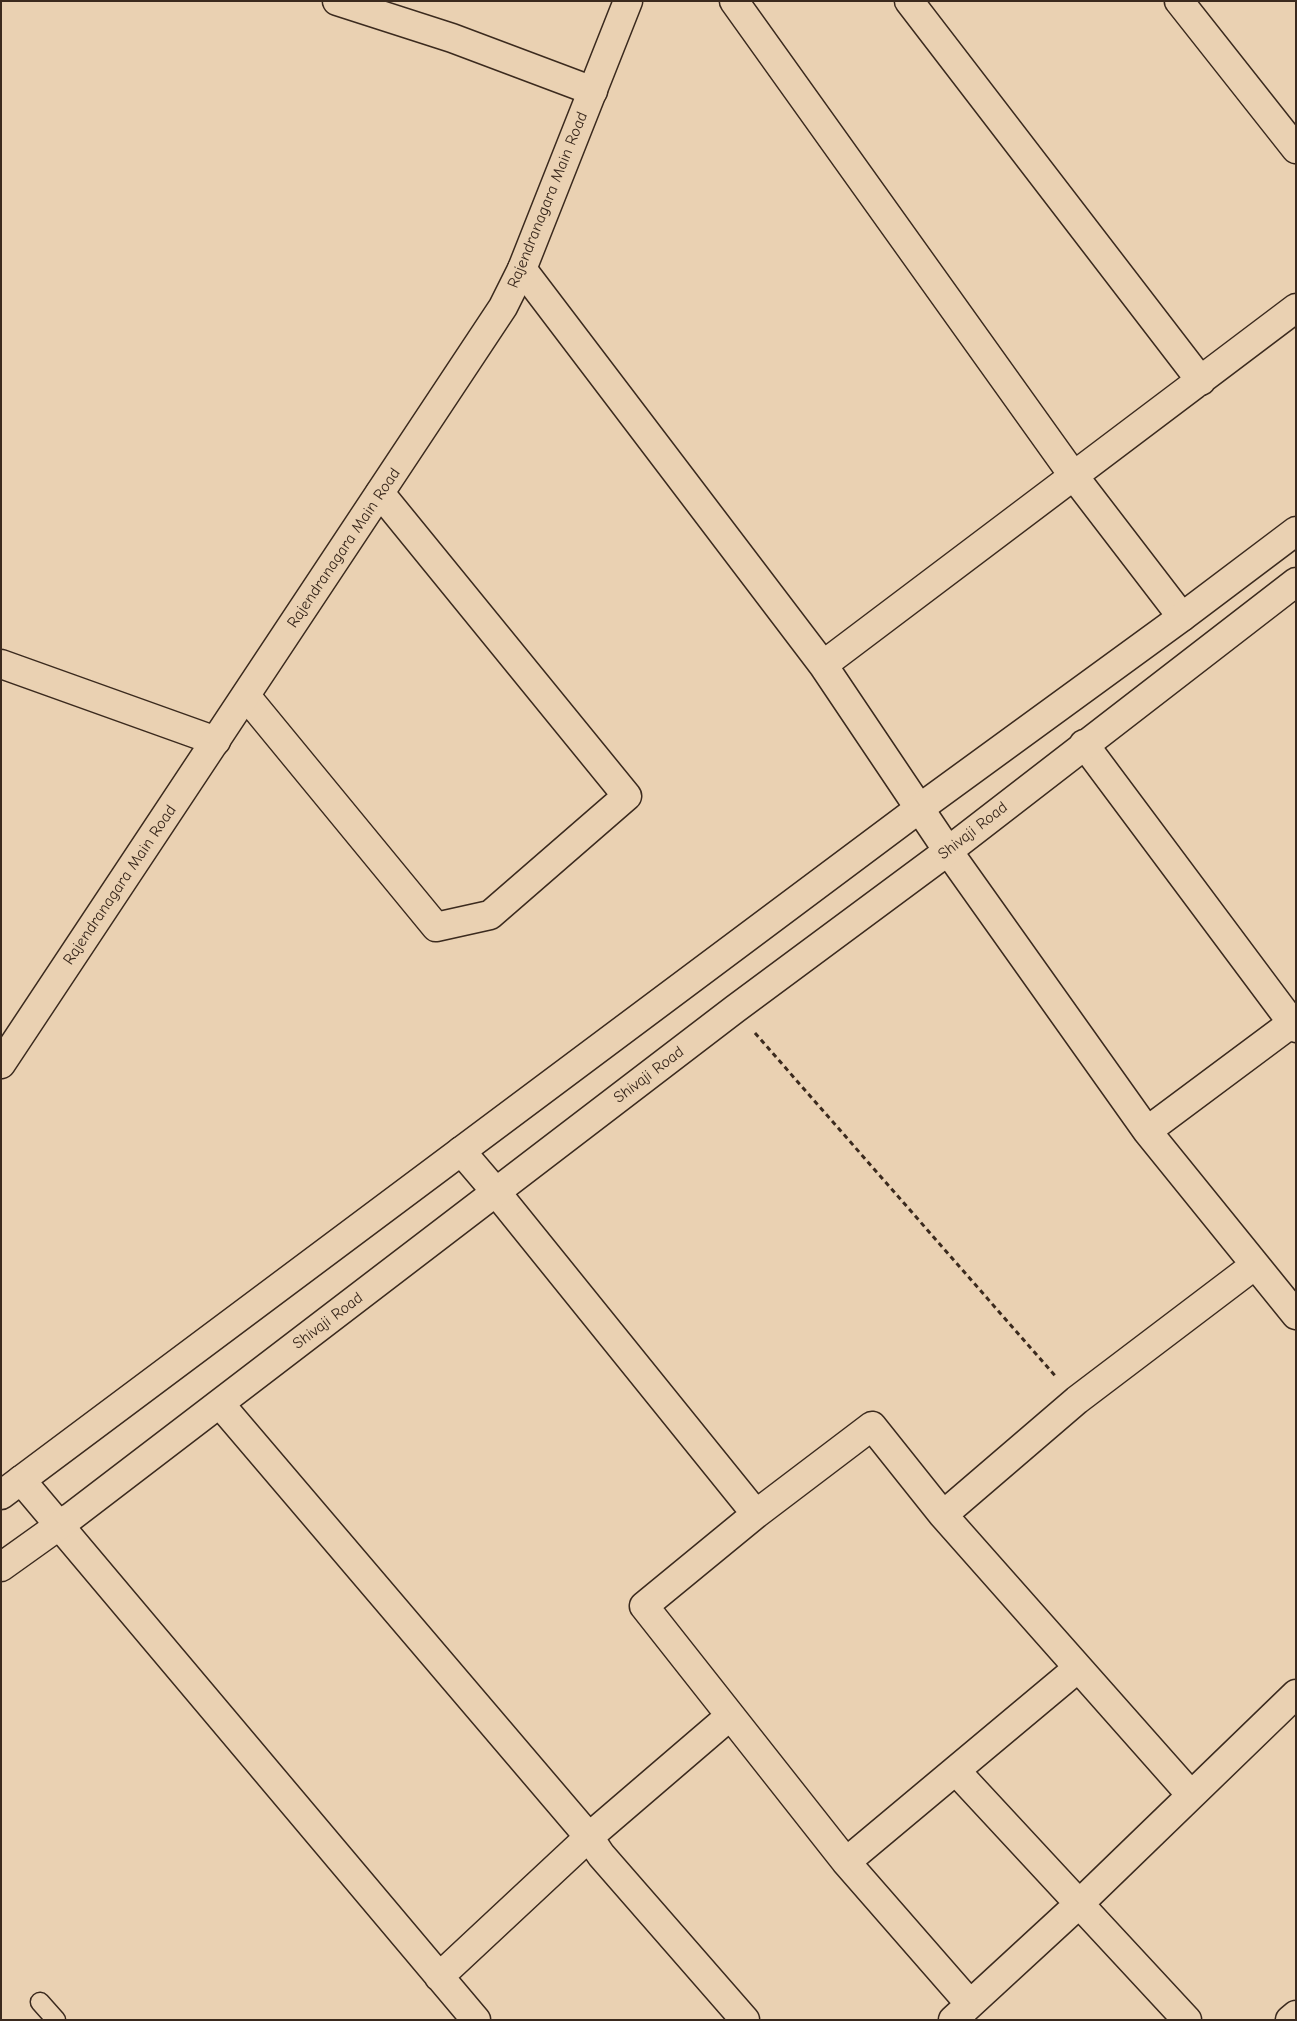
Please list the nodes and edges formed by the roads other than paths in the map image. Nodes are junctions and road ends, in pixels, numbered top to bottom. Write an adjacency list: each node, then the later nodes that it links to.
1 (337, 1): 6 (street)
2 (628, 1): 6 (street, Rajendranagara Main Road)
3 (734, 1): 11 (street)
4 (909, 1): 10 (street)
5 (1179, 1): 7 (street)
6 (593, 91): 8 (street, Rajendranagara Main Road)
7 (1296, 149)
8 (522, 269): 12 (street, Rajendranagara Main Road); 17 (street)
9 (1296, 308): 10 (street)
10 (1201, 381): 11 (street)
11 (1073, 475): 15 (street); 17 (street)
12 (380, 493): 18 (street, Rajendranagara Main Road); 18 (street)
13 (1296, 531): 15 (street)
14 (1296, 582): 20 (street, Shivaji Road)
15 (1182, 618): 21 (street)
16 (1, 664): 19 (street)
17 (823, 665): 21 (street)
18 (246, 696): 19 (street, Rajendranagara Main Road)
19 (216, 741): 24 (street, Rajendranagara Main Road)
20 (1084, 744): 22 (street, Shivaji Road); 23 (street)
21 (920, 808): 22 (street); 26 (street)
22 (948, 851): 25 (street); 27 (street, Shivaji Road)
23 (1295, 1024): 25 (street)
24 (1, 1064)
25 (1147, 1131): 28 (street)
26 (461, 1151): 27 (street); 31 (street)
27 (496, 1192): 30 (street, Shivaji Road); 32 (street)
28 (1255, 1265): 29 (street); 33 (street)
29 (1296, 1315)
30 (220, 1404): 34 (street, Shivaji Road); 41 (street)
31 (11, 1487): 34 (street)
32 (756, 1514): 33 (street); 38 (street)
33 (943, 1515): 36 (street)
34 (59, 1526): 35 (street, Shivaji Road); 44 (street)
35 (1, 1567)
36 (1078, 1668): 39 (street); 40 (street)
37 (1296, 1694): 40 (street)
38 (730, 1716): 41 (street); 42 (street)
39 (956, 1771): 42 (street); 43 (street)
40 (1191, 1795): 43 (street)
41 (589, 1837): 44 (street); 50 (street)
42 (846, 1862): 46 (street)
43 (1080, 1904): 46 (street); 51 (street)
44 (439, 1977): 49 (street)
45 (40, 2002): 48 (lane)
46 (962, 2012)
47 (1296, 2014): 52 (street)
48 (56, 2020)
49 (476, 2020)
50 (744, 2020)
51 (1187, 2020)
52 (1290, 2020)

